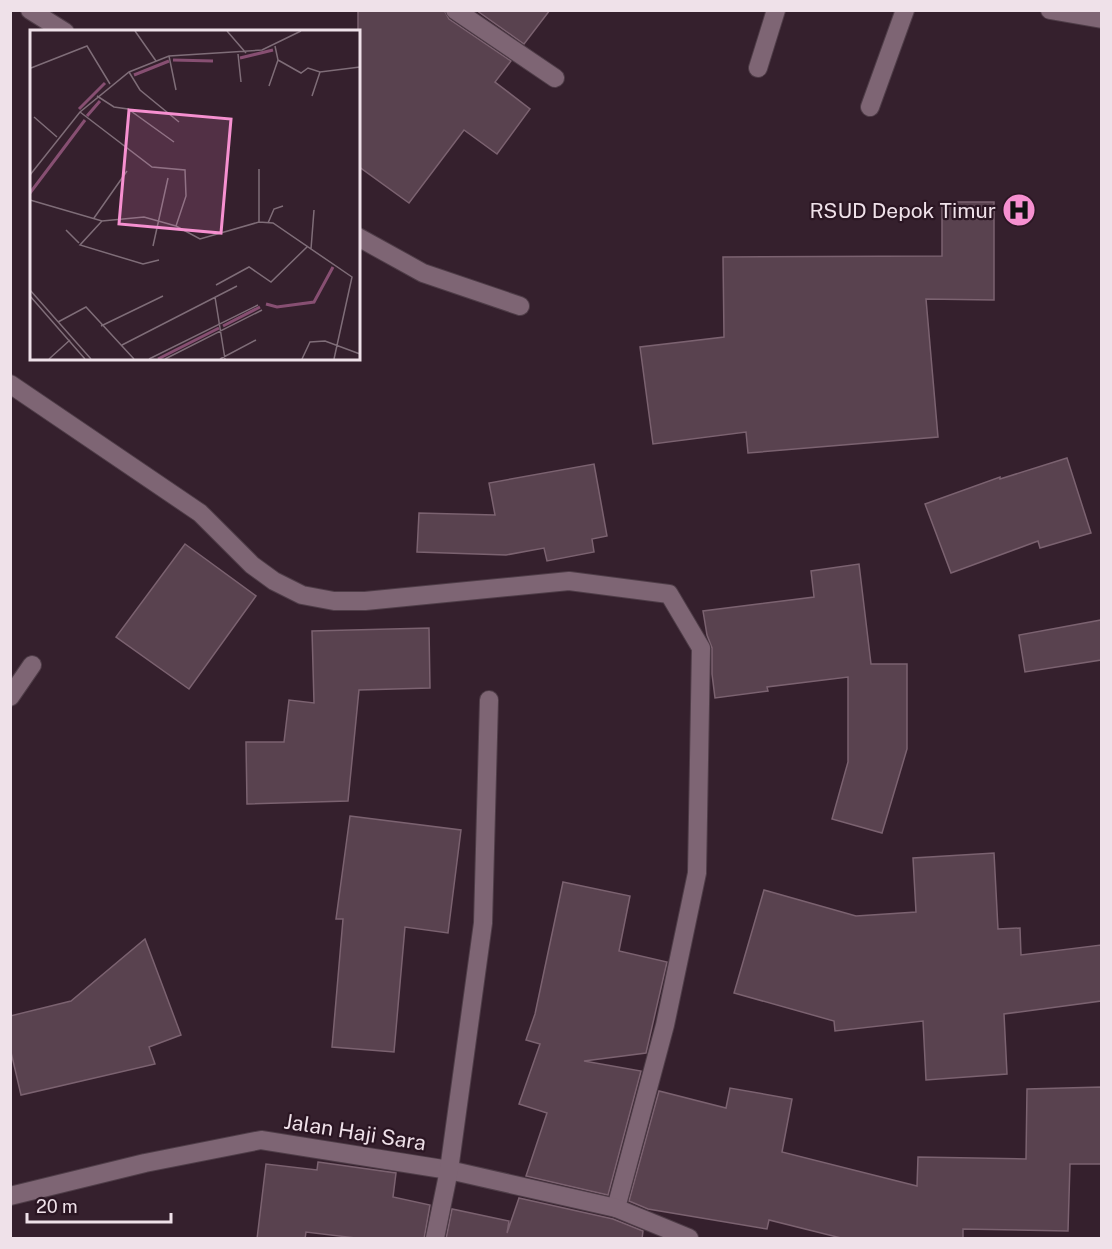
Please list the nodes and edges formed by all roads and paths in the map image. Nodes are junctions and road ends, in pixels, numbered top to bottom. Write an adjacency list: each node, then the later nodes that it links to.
1 (30, 10): 7 (street)
2 (455, 10): 9 (street)
3 (776, 10): 8 (street)
4 (905, 10): 10 (street)
5 (1050, 10): 6 (street)
6 (1101, 19)
7 (62, 30)
8 (758, 68)
9 (555, 78)
10 (870, 107)
11 (360, 238): 12 (street)
12 (520, 306)
13 (10, 384): 19 (street)
14 (32, 664): 15 (street)
15 (10, 697)
16 (489, 700): 17 (street)
17 (449, 1170): 18 (street, Jalan Haji Sara); 19 (street, Jalan Haji Sara); 20 (street)
18 (10, 1196)
19 (616, 1208): 21 (street, Jalan Haji Sara)
20 (435, 1239)
21 (689, 1239)

